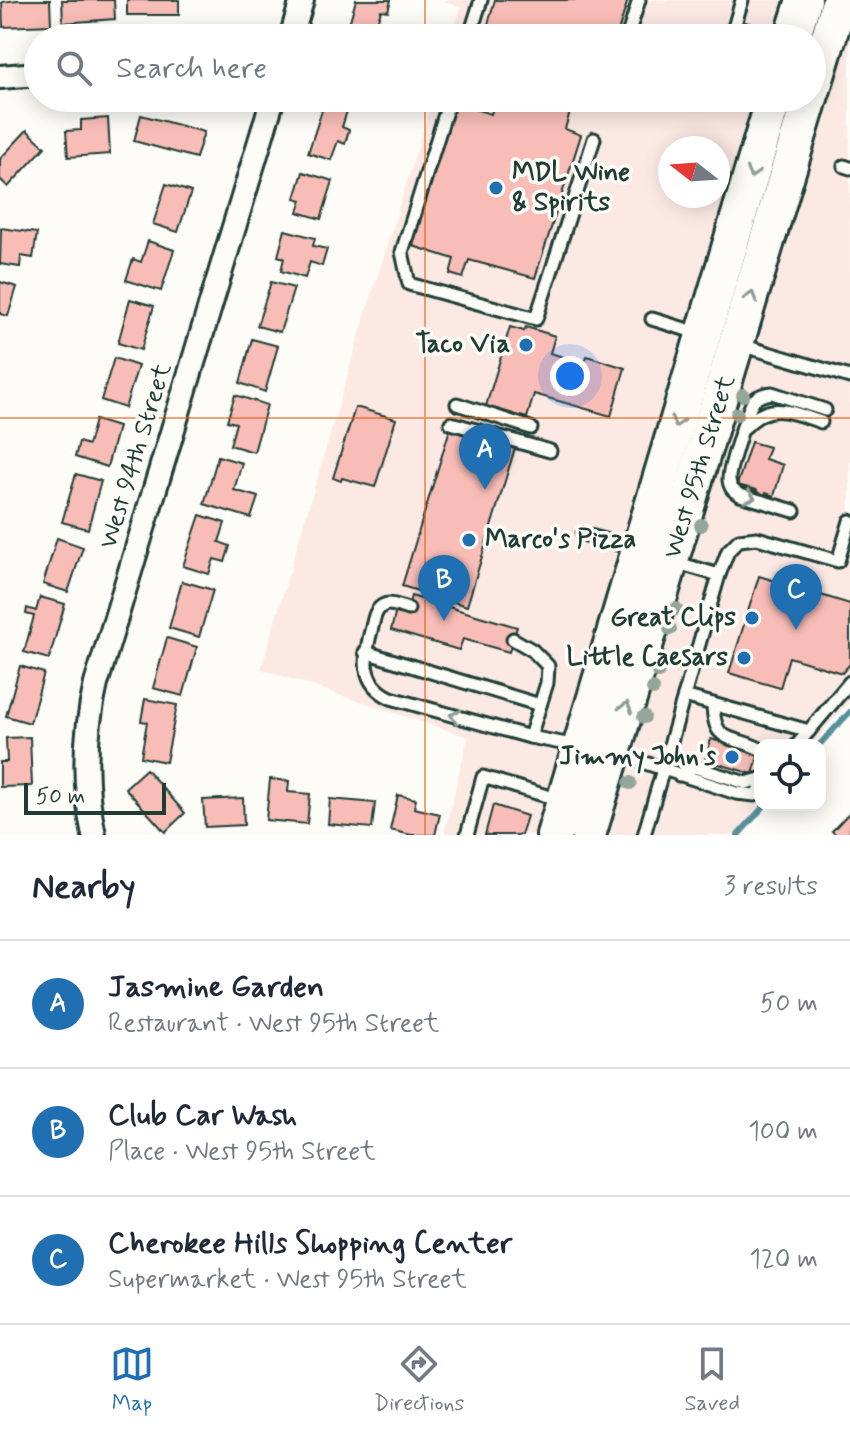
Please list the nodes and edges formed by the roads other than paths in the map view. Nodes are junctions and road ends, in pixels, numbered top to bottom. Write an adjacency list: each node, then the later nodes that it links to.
1 (302, 0): 7 (street)
2 (481, 0): 8 (lane)
3 (639, 0): 9 (lane)
4 (742, 0): 10 (lane)
5 (804, 0): 11 (main road)
6 (840, 0): 12 (main road, West 95th Street)
7 (295, 24)
8 (473, 24)
9 (631, 24)
10 (732, 24)
11 (796, 24)
12 (826, 46)
13 (24, 75): 14 (street)
14 (0, 77)
15 (269, 112): 50 (street, West 94th Street)
16 (446, 112): 19 (lane)
17 (771, 112): 21 (main road, West 95th Street, one-way to 21)
18 (805, 112): 21 (main road, West 95th Street, one-way to 18)
19 (594, 139)
20 (652, 319): 21 (lane)
21 (720, 339): 22 (lane); 31 (main road, West 95th Street)
22 (850, 377)
23 (457, 404): 25 (lane)
24 (451, 423): 27 (lane)
25 (531, 428)
26 (743, 429): 26 (lane); 28 (lane, one-way to 28)
27 (550, 451)
28 (794, 511)
29 (850, 521): 32 (lane)
30 (583, 534): 31 (lane)
31 (655, 556): 32 (lane); 44 (main road, West 95th Street)
32 (719, 575): 37 (lane)
33 (408, 609): 35 (lane)
34 (513, 639): 39 (lane)
35 (365, 652): 39 (lane); 41 (lane, one-way to 35)
36 (850, 682): 40 (lane)
37 (684, 696): 38 (lane); 45 (lane)
38 (713, 704): 40 (lane); 43 (lane)
39 (540, 705): 41 (lane)
40 (809, 731): 42 (lane)
41 (530, 737): 44 (lane)
42 (802, 739)
43 (754, 747)
44 (596, 749): 45 (lane); 49 (main road, West 95th Street); 53 (main road, West 95th Street)
45 (663, 769): 46 (lane); 54 (lane)
46 (679, 775): 47 (lane); 48 (lane)
47 (754, 782)
48 (754, 795)
49 (564, 801): 51 (lane); 52 (main road, West 95th Street)
50 (94, 835)
51 (467, 835)
52 (554, 835)
53 (588, 835)
54 (644, 835)

